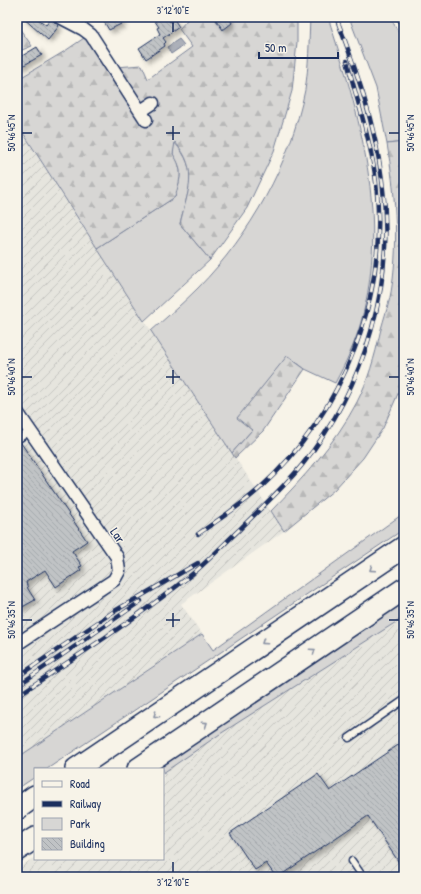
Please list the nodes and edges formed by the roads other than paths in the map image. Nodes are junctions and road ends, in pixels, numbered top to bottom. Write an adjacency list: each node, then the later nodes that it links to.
1 (60, 17): 2 (street)
2 (153, 103)
3 (18, 414): 4 (street, Lar)
4 (30, 431): 5 (lane); 8 (street, Lar)
5 (17, 440)
6 (404, 548): 11 (highway, one-way to 11)
7 (404, 589): 12 (highway, one-way to 7)
8 (17, 644)
9 (404, 700): 10 (lane)
10 (349, 738)
11 (77, 768)
12 (139, 768)
13 (34, 797): 14 (highway)
14 (17, 809)
15 (34, 839): 16 (highway)
16 (17, 850)
17 (352, 861): 18 (lane)
18 (363, 877)

